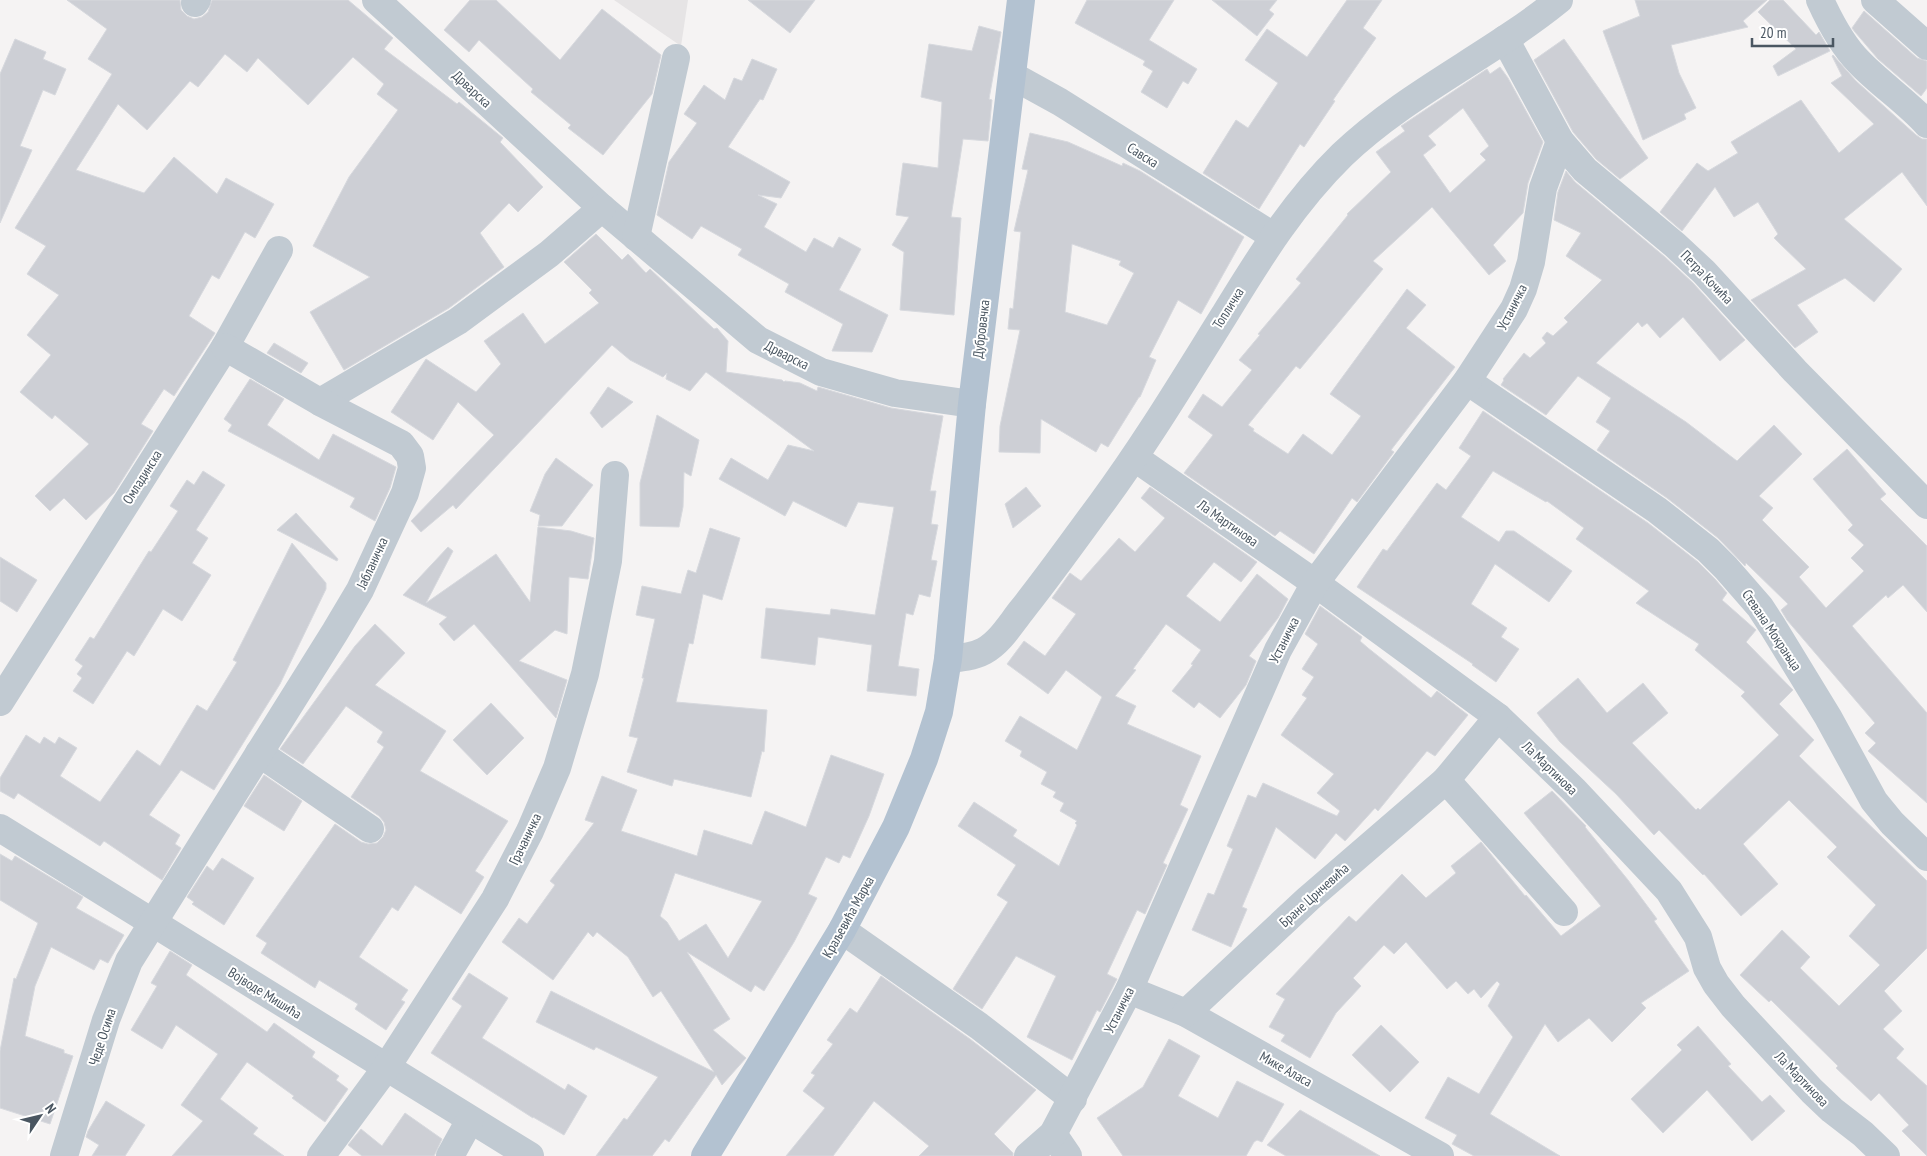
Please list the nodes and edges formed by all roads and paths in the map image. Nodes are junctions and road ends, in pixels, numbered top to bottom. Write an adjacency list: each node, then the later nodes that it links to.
1 (1022, 0): 9 (main road, Дубровачка)
2 (1560, 0): 6 (street, Топличка)
3 (1820, 0): 10 (street)
4 (1875, 0): 7 (street)
5 (382, 3): 12 (street, Дрварска)
6 (1505, 39): 11 (street, Петра Кочића); 13 (street, Топличка)
7 (1927, 46)
8 (676, 58): 14 (street)
9 (1013, 76): 13 (street, Савска); 19 (main road, Дубровачка)
10 (1927, 124)
11 (1560, 142): 17 (street, Устаничка); 22 (street, Петра Кочића)
12 (602, 208): 14 (street, Дрварска); 18 (street)
13 (1273, 236): 20 (street, Топличка)
14 (636, 237): 19 (street, Дрварска)
15 (279, 250): 16 (street, Омладинска)
16 (225, 347): 18 (street, Јабланичка); 25 (street, Омладинска)
17 (1467, 381): 23 (street, Устаничка); 31 (street, Стевана Мокрањца)
18 (320, 402): 27 (street, Јабланичка)
19 (972, 404): 24 (main road, Дубровачка)
20 (1135, 458): 23 (street, Ла Мартинова); 24 (street, Топличка)
21 (615, 475): 37 (street, Грачаничка)
22 (1927, 505)
23 (1315, 583): 26 (street, Ла Мартинова); 35 (street, Устаничка)
24 (948, 659): 34 (main road, Краљевића Марка)
25 (0, 702)
26 (1498, 717): 28 (street, Бране Црнчевића); 49 (street, Ла Мартинова)
27 (259, 753): 30 (street); 33 (street, Јабланичка)
28 (1446, 780): 32 (street); 36 (street, Бране Црнчевића)
29 (0, 828): 33 (street, Војводе Мишића)
30 (370, 828)
31 (1927, 857)
32 (1564, 912)
33 (152, 923): 37 (street, Војводе Мишића); 41 (street, Чеде Осима)
34 (842, 930): 38 (street); 45 (main road, Краљевића Марка)
35 (1129, 990): 36 (street, Мике Аласа); 38 (street, Устаничка)
36 (1186, 1013): 48 (street, Мике Аласа)
37 (386, 1068): 39 (street, Војводе Мишића); 42 (street, Грачаничка)
38 (1073, 1098): 40 (street, Устаничка)
39 (470, 1120): 43 (street); 44 (street, Војводе Мишића)
40 (1053, 1134): 46 (street, Устаничка); 47 (street)
41 (64, 1156)
42 (321, 1156)
43 (450, 1156)
44 (530, 1156)
45 (705, 1156)
46 (1028, 1156)
47 (1068, 1156)
48 (1440, 1156)
49 (1886, 1156)

